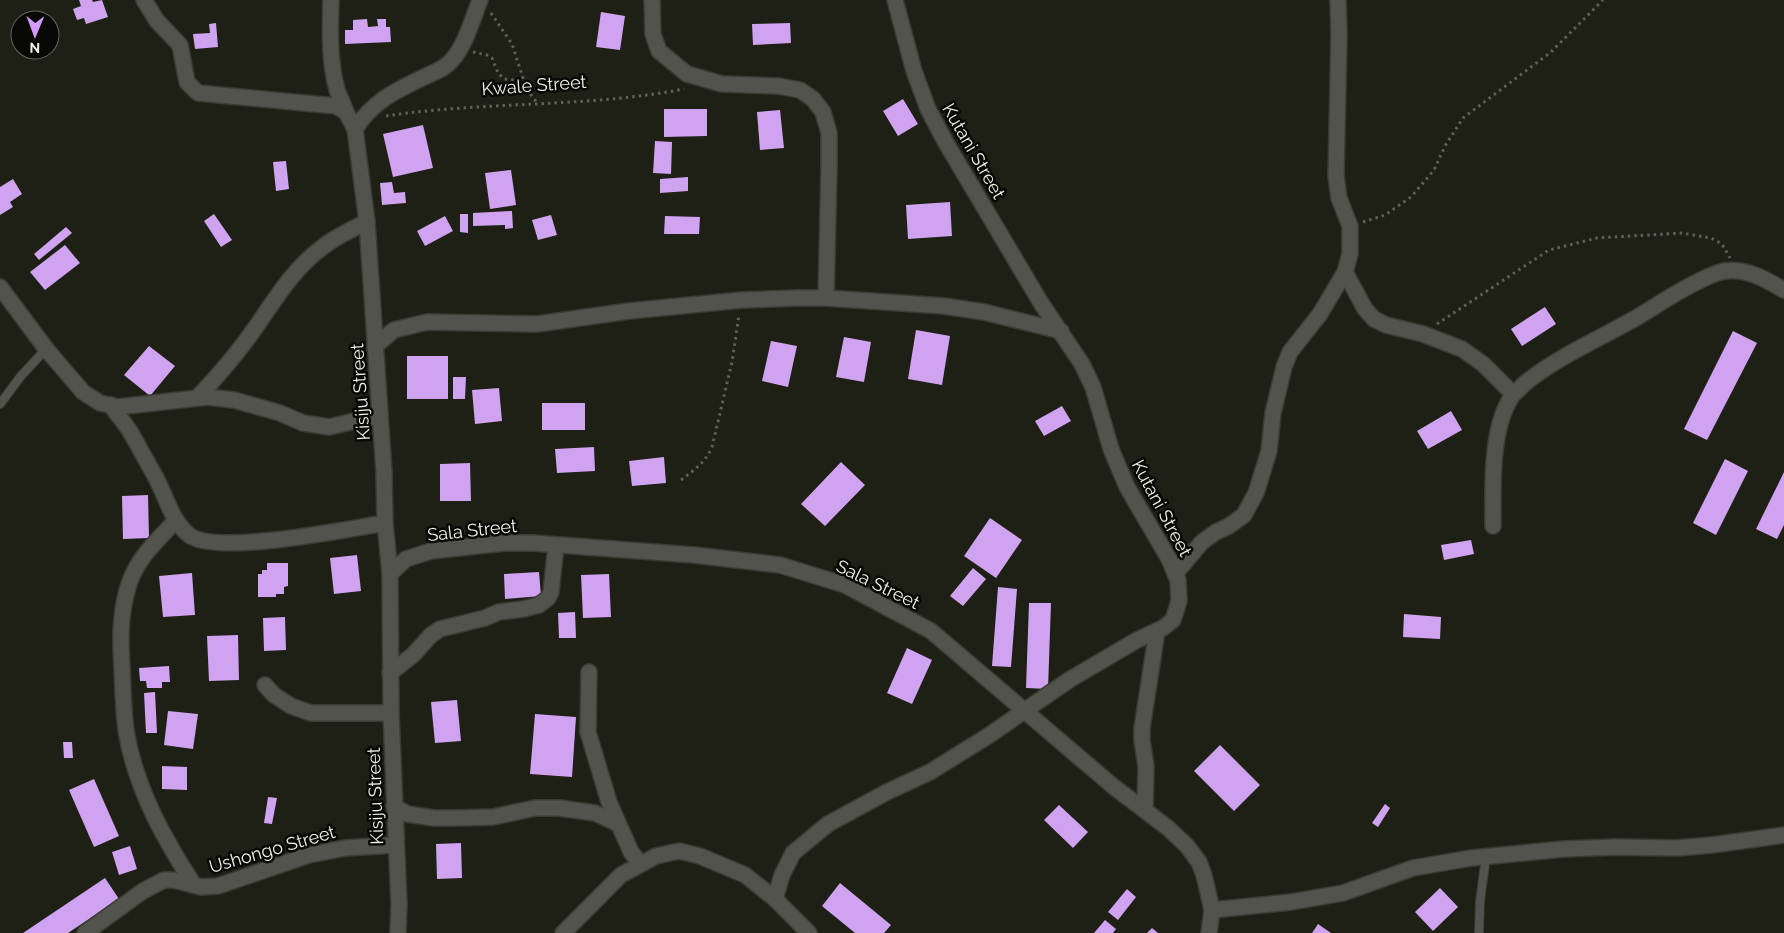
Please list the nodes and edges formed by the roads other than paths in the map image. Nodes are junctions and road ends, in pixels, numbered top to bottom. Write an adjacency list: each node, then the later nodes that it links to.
1 (144, 0): 7 (street)
2 (330, 0): 7 (street, Kisiju Street)
3 (652, 0): 13 (street)
4 (895, 0): 14 (street, Kutani Street)
5 (1338, 0): 10 (street)
6 (479, 1): 8 (street)
7 (346, 112): 8 (street, Kisiju Street)
8 (358, 124): 9 (street, Kisiju Street)
9 (367, 222): 15 (street, Kisiju Street); 18 (street)
10 (1345, 272): 17 (street); 27 (street)
11 (0, 287): 16 (street)
12 (1784, 290): 17 (street)
13 (826, 298): 14 (street); 15 (street)
14 (1061, 331): 27 (street, Kutani Street)
15 (375, 346): 21 (street, Kisiju Street)
16 (46, 349): 19 (lane); 20 (street)
17 (1513, 394): 24 (street)
18 (198, 398): 20 (street); 21 (street)
19 (0, 404)
20 (111, 405): 22 (street)
21 (380, 415): 23 (street, Kisiju Street)
22 (176, 520): 23 (street); 41 (street)
23 (385, 523): 26 (street, Kisiju Street)
24 (1493, 526)
25 (556, 546): 26 (street, Sala Street); 30 (street); 32 (street, Sala Street)
26 (390, 574): 30 (street, Kisiju Street)
27 (1175, 574): 28 (street, Kutani Street)
28 (1157, 631): 32 (street, Kutani Street); 35 (street)
29 (589, 672): 36 (street)
30 (390, 673): 33 (street, Kisiju Street)
31 (265, 685): 33 (street)
32 (1025, 710): 35 (street, Sala Street); 42 (street, Kutani Street)
33 (391, 713): 34 (street, Kisiju Street)
34 (394, 806): 36 (street); 38 (street, Kisiju Street)
35 (1145, 810): 43 (street, Sala Street)
36 (618, 824): 40 (street)
37 (1784, 835): 39 (street)
38 (395, 844): 41 (street, Ushongo Street); 45 (street, Kisiju Street)
39 (1486, 857): 43 (street); 49 (lane)
40 (640, 863): 42 (street); 46 (street)
41 (194, 885): 44 (street, Ushongo Street)
42 (776, 899): 47 (street)
43 (1212, 910): 48 (street, Sala Street)
44 (85, 933)
45 (398, 933)
46 (563, 933)
47 (809, 933)
48 (1209, 933)
49 (1479, 933)

